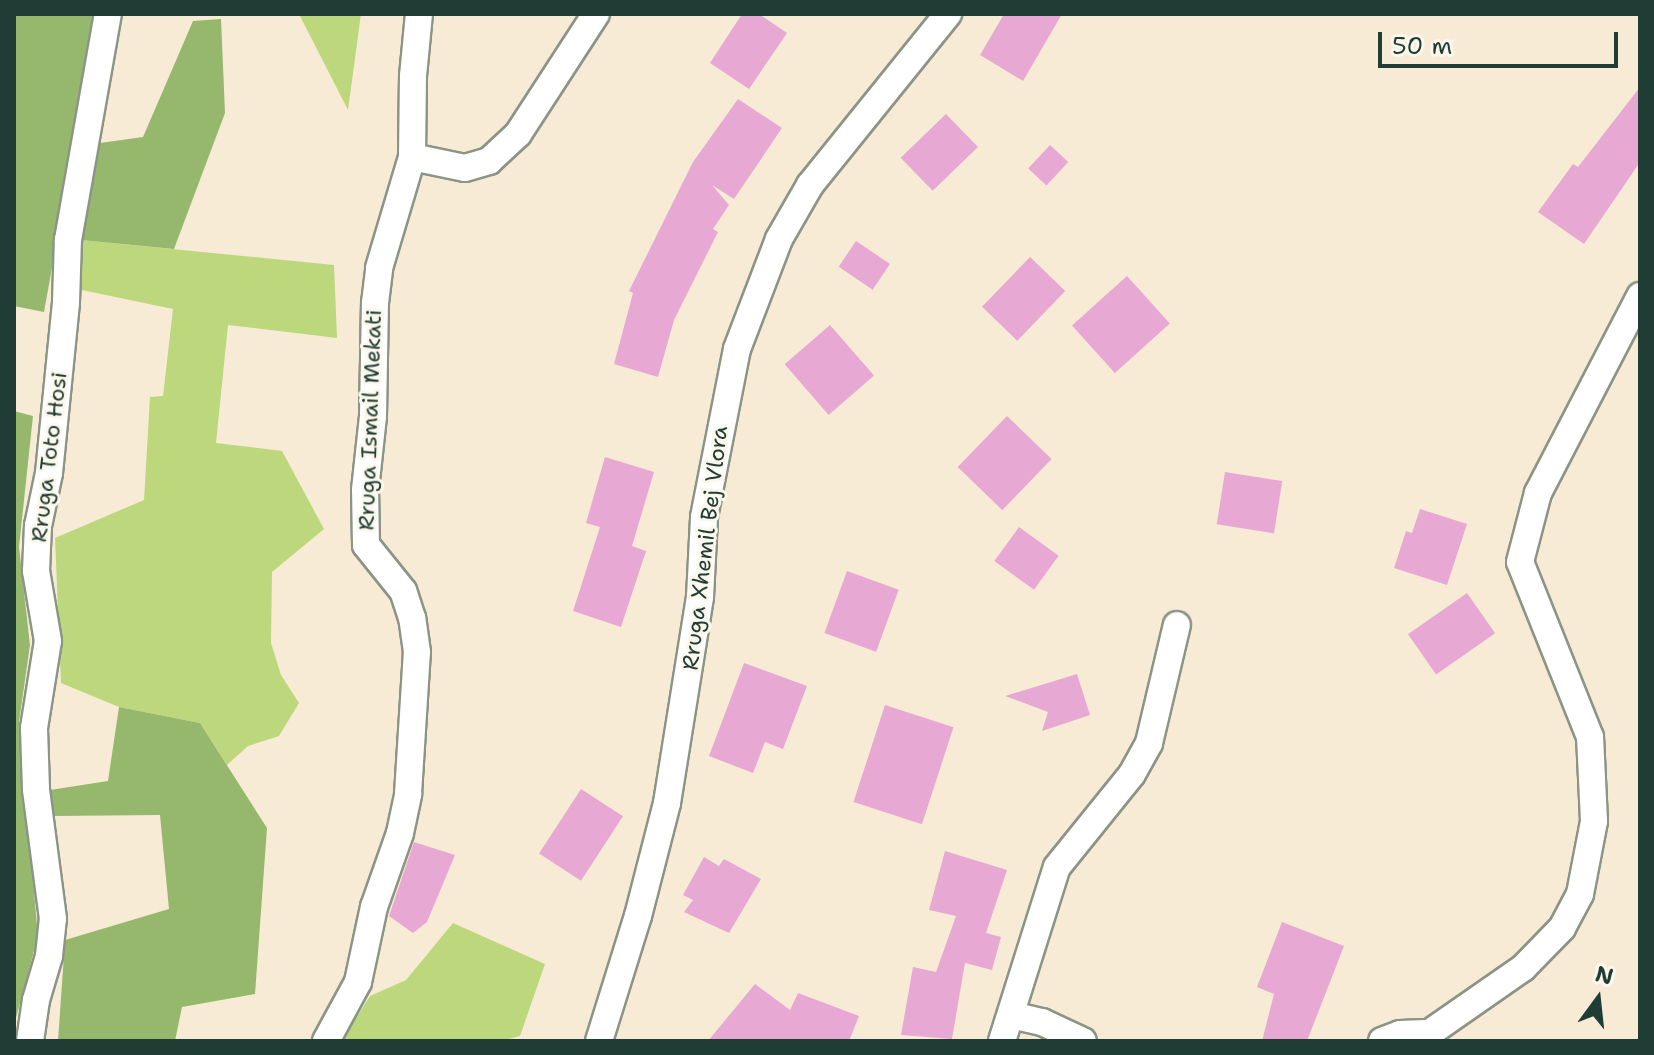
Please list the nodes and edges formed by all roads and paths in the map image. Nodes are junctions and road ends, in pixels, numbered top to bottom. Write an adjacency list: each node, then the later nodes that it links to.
1 (108, 14): 10 (street, Rruga Toto Hosi)
2 (419, 14): 5 (street, Rruga Ismail Mekati)
3 (596, 14): 5 (street)
4 (948, 14): 12 (street, Rruga Xhemil Bej Vlora)
5 (412, 157): 11 (street, Rruga Ismail Mekati)
6 (1640, 296): 9 (street)
7 (1177, 625): 8 (street)
8 (1011, 1015): 13 (street); 14 (street)
9 (1422, 1037): 15 (street)
10 (30, 1041)
11 (326, 1041)
12 (599, 1041)
13 (1002, 1041)
14 (1083, 1041)
15 (1382, 1041)

